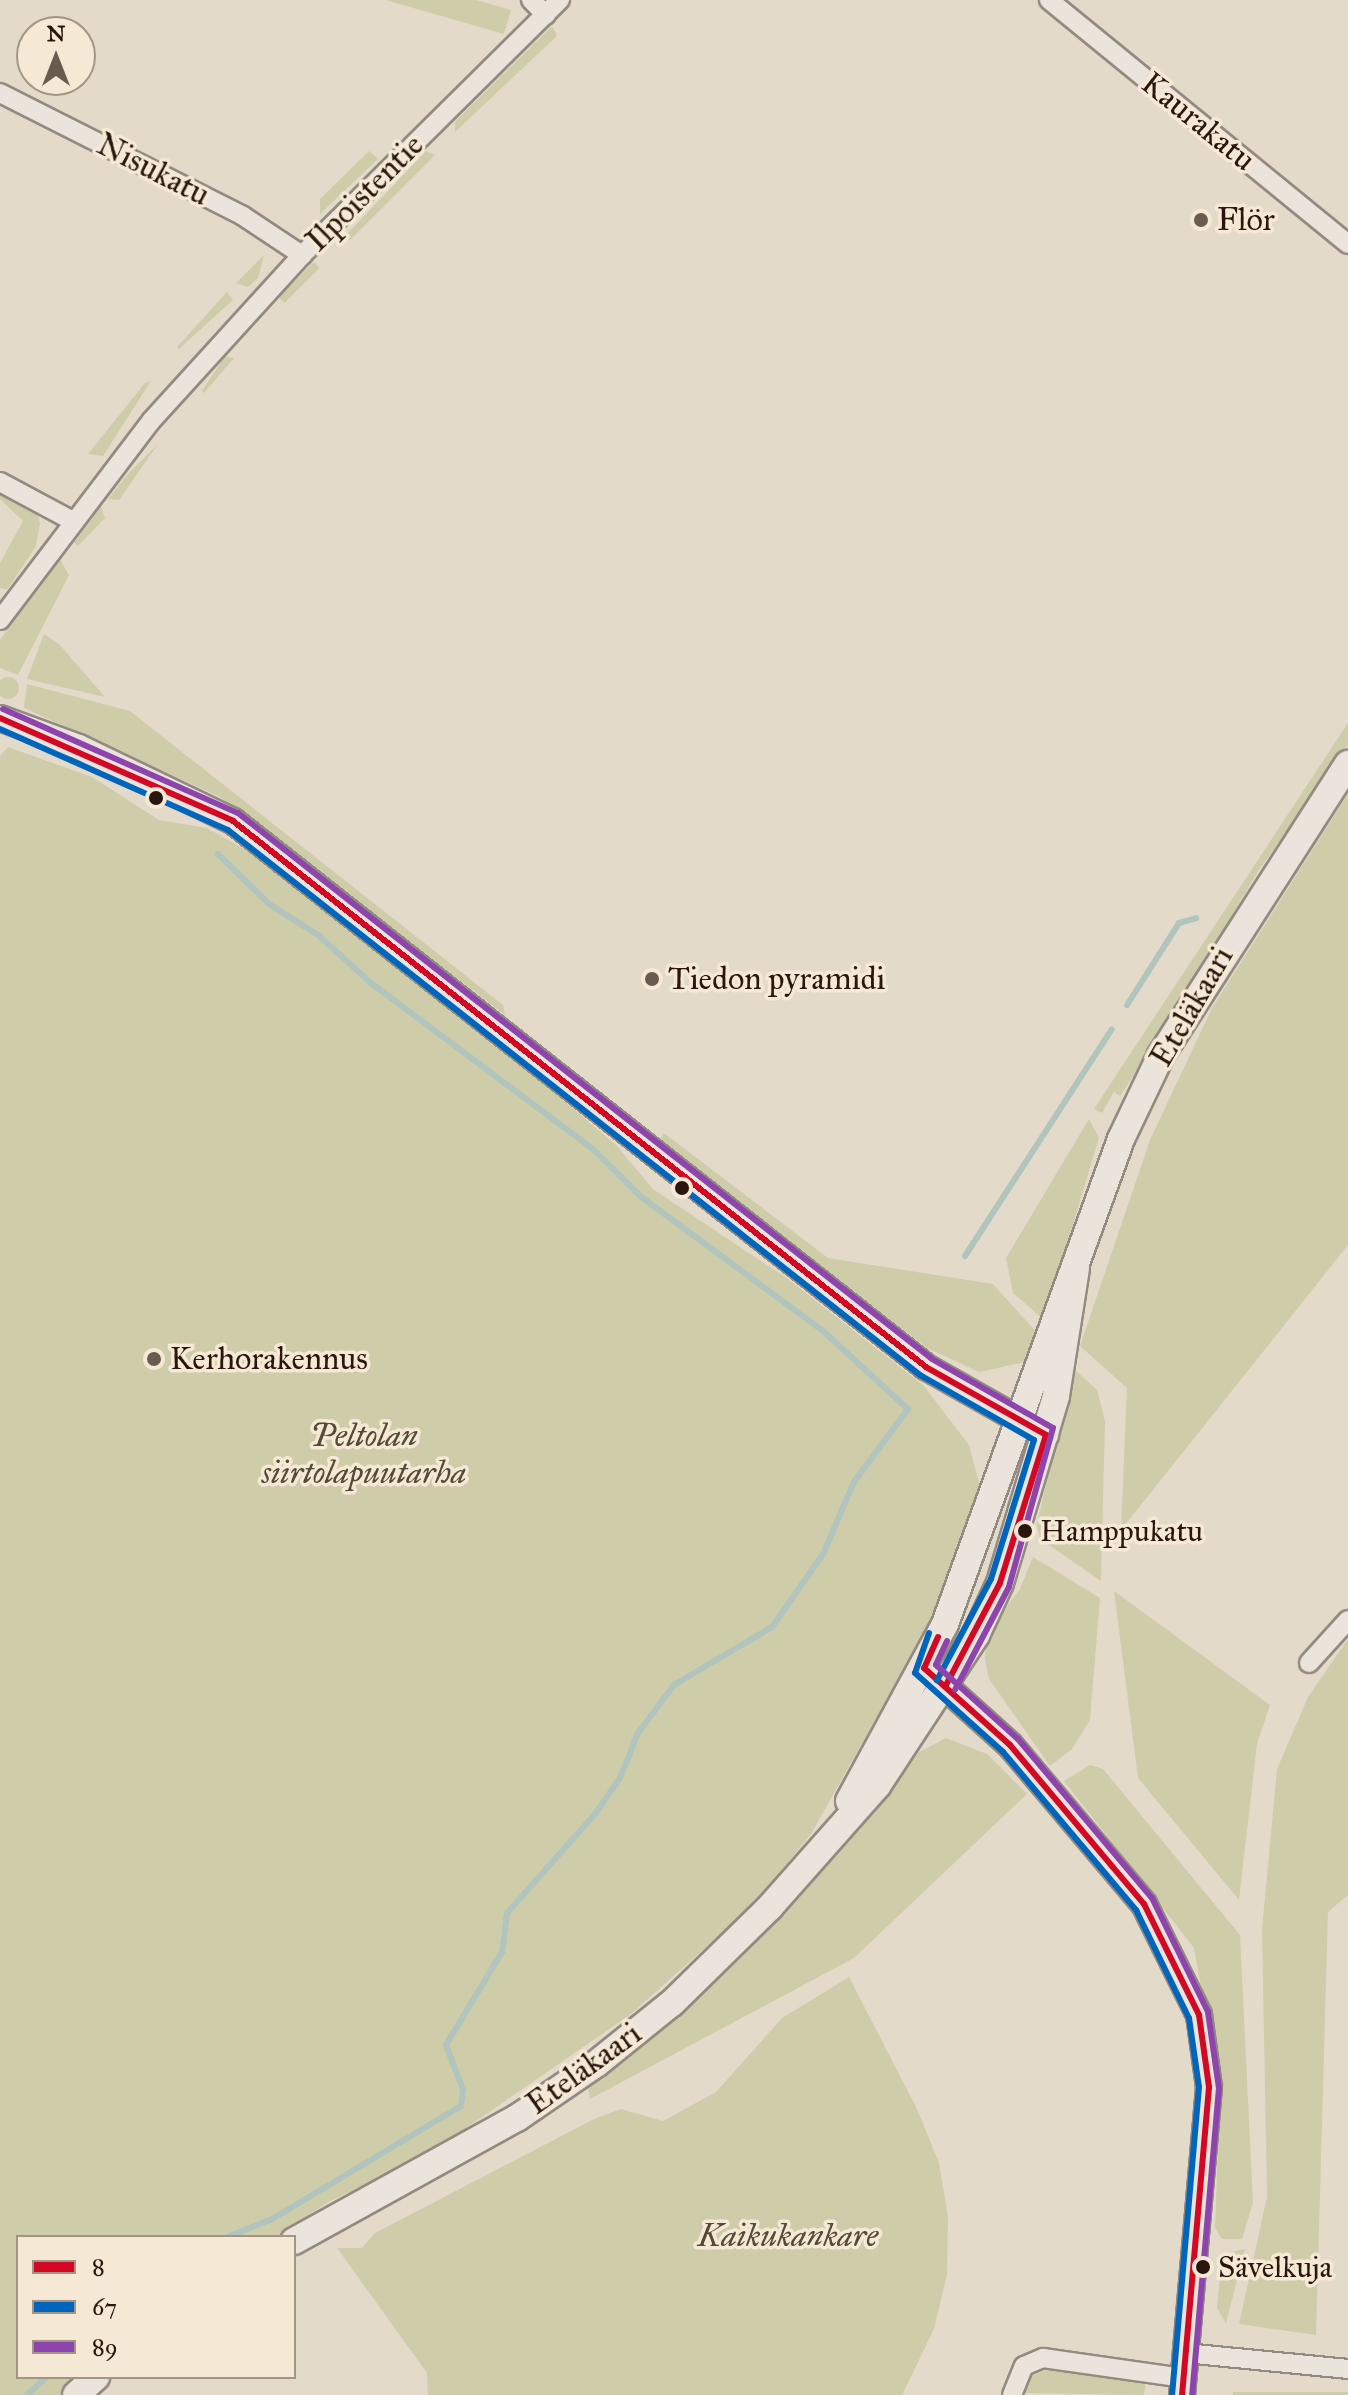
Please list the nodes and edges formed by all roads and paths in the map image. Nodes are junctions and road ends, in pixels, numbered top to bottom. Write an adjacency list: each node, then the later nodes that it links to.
1 (531, 0): 4 (street)
2 (560, 0): 4 (street, Ilpoistentie)
3 (1049, 0): 6 (street, Kaurakatu)
4 (546, 15): 7 (street, Ilpoistentie)
5 (0, 93): 7 (street, Nisukatu)
6 (1348, 244)
7 (302, 255): 9 (street, Ilpoistentie)
8 (0, 482): 9 (street)
9 (71, 520): 10 (street, Ilpoistentie)
10 (0, 620)
11 (0, 718): 14 (street)
12 (1348, 764): 13 (main road, Eteläkaari)
13 (1076, 1269): 14 (main road, Eteläkaari); 15 (main road, Eteläkaari)
14 (1018, 1422): 15 (street); 18 (main road, Eteläkaari)
15 (1046, 1435): 19 (main road, Eteläkaari)
16 (1348, 1620): 17 (street)
17 (1309, 1663)
18 (924, 1668): 19 (street); 20 (main road, Eteläkaari)
19 (946, 1685): 20 (main road, Eteläkaari); 22 (street)
20 (828, 1837): 21 (main road, Eteläkaari)
21 (296, 2240)
22 (1185, 2353): 23 (street); 25 (street)
23 (1348, 2369)
24 (94, 2379): 26 (main road)
25 (1183, 2386): 27 (street)
26 (76, 2395)
27 (1012, 2395)

